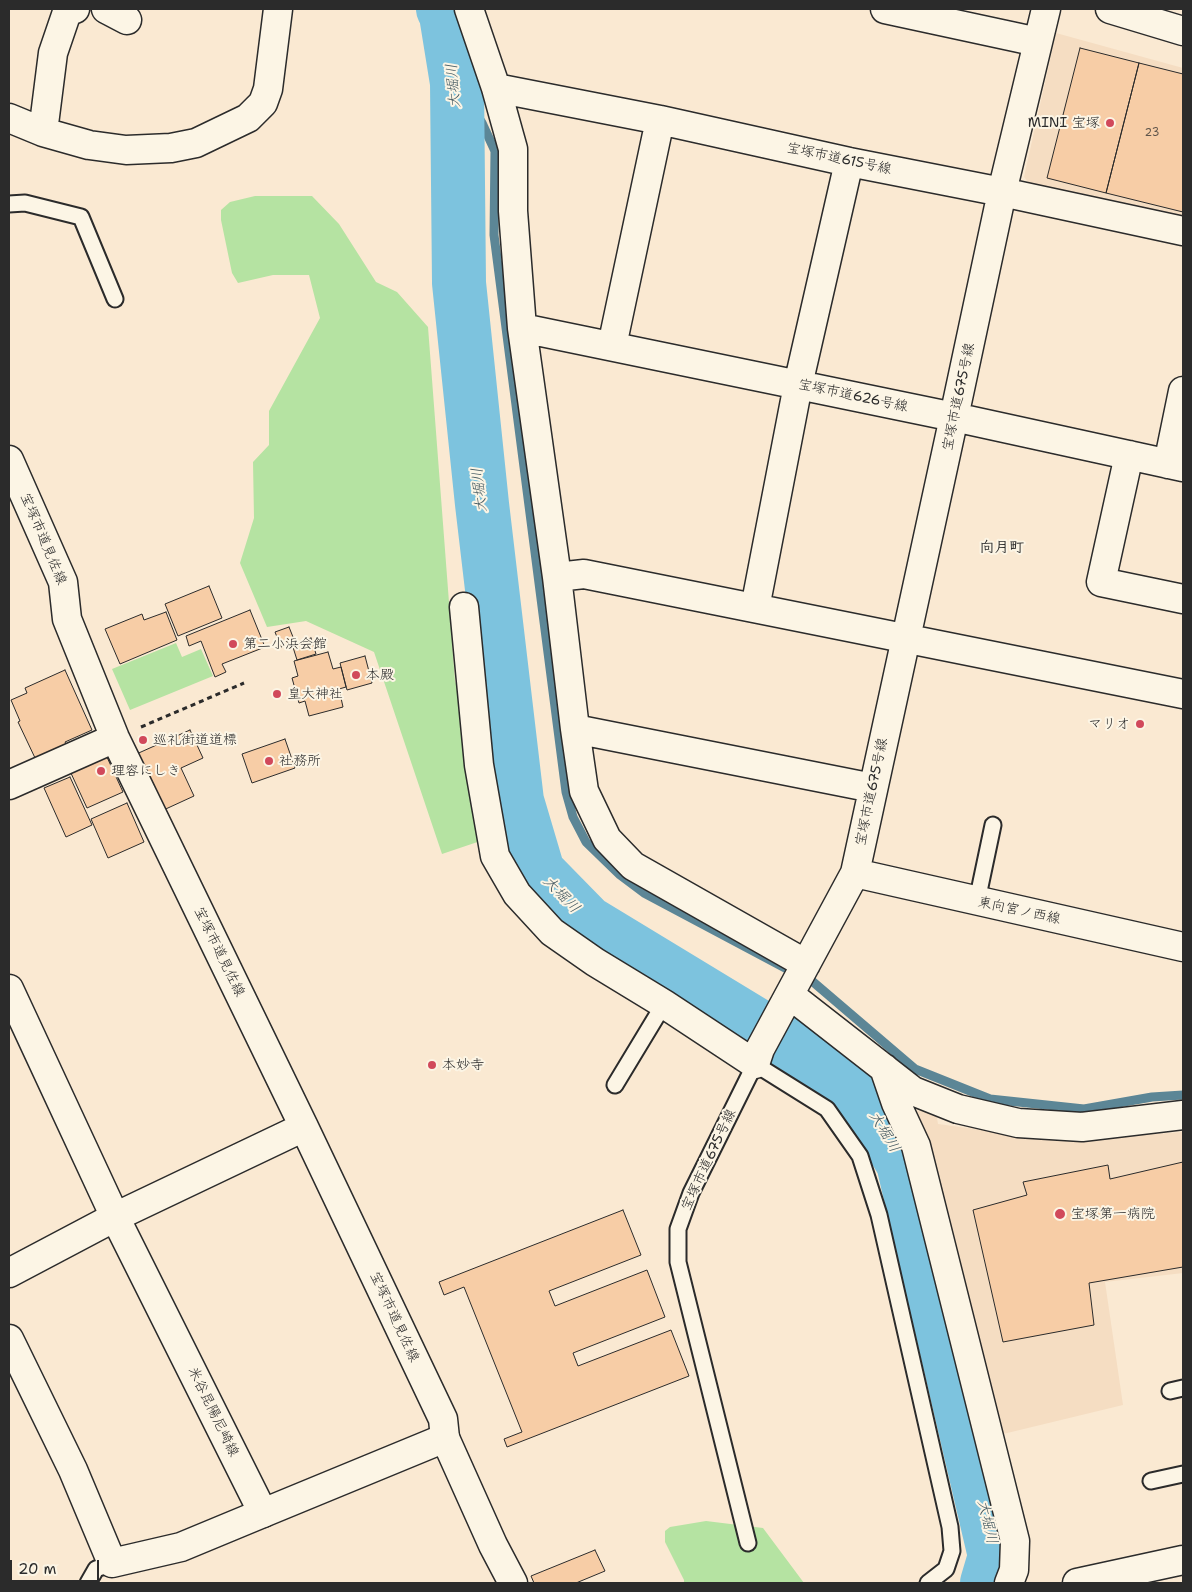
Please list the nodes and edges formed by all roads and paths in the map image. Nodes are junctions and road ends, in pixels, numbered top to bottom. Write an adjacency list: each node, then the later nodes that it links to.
1 (75, 9): 12 (street)
2 (278, 9): 12 (street)
3 (469, 9): 9 (street)
4 (885, 9): 8 (street)
5 (1046, 9): 8 (street, 宝塚市道675号線)
6 (1110, 9): 7 (street)
7 (1183, 31)
8 (1038, 42): 14 (street, 宝塚市道675号線)
9 (496, 88): 11 (street, 宝塚市道615号線); 18 (street)
10 (9, 118): 12 (street)
11 (660, 120): 13 (street, 宝塚市道615号線); 19 (street)
12 (43, 132)
13 (850, 162): 14 (street, 宝塚市道615号線); 20 (street)
14 (1002, 192): 16 (street, 宝塚市道615号線); 22 (street, 宝塚市道675号線)
15 (9, 204): 17 (lane)
16 (1183, 232)
17 (115, 299)
18 (522, 328): 19 (street, 宝塚市道626号線); 26 (street)
19 (612, 346): 20 (street, 宝塚市道626号線)
20 (798, 385): 22 (street, 宝塚市道626号線); 29 (street)
21 (1183, 391): 25 (street)
22 (954, 417): 23 (street, 宝塚市道626号線); 30 (street, 宝塚市道675号線)
23 (1129, 455): 25 (street, 宝塚市道626号線); 27 (street)
24 (9, 460): 34 (street, 宝塚市道見佐線)
25 (1176, 466)
26 (557, 577): 29 (street); 33 (street)
27 (1183, 599)
28 (464, 607): 44 (street)
29 (755, 608): 30 (street)
30 (906, 640): 32 (street); 36 (street, 宝塚市道675号線)
31 (244, 683): 34 (path)
32 (1183, 694)
33 (575, 728): 36 (street); 41 (street)
34 (115, 738): 35 (street); 49 (street, 宝塚市道見佐線)
35 (9, 785)
36 (873, 788): 38 (street, 宝塚市道675号線)
37 (993, 825): 39 (lane)
38 (855, 873): 39 (street, 東向宮ノ西線); 41 (street, 宝塚市道675号線)
39 (976, 901): 40 (street, 東向宮ノ西線)
40 (1183, 947)
41 (806, 964): 43 (street, 宝塚市道675号線)
42 (9, 990): 50 (street, 米谷昆陽尼崎線)
43 (786, 1002): 45 (street, 宝塚市道675号線); 46 (street)
44 (664, 1004): 45 (street); 47 (lane)
45 (757, 1056): 57 (lane, 宝塚市道675号線); 62 (lane)
46 (884, 1068): 48 (street); 63 (street)
47 (614, 1085)
48 (1183, 1115)
49 (304, 1127): 50 (street); 53 (street, 宝塚市道見佐線)
50 (116, 1216): 51 (street); 56 (street, 米谷昆陽尼崎線)
51 (9, 1272)
52 (9, 1339): 59 (street)
53 (444, 1438): 56 (street); 61 (street)
54 (1183, 1474): 55 (lane)
55 (1151, 1481)
56 (263, 1513): 59 (street)
57 (748, 1543)
58 (1183, 1560): 64 (street)
59 (112, 1563): 60 (lane)
60 (88, 1583)
61 (513, 1583)
62 (928, 1583)
63 (1010, 1583)
64 (1077, 1583)

